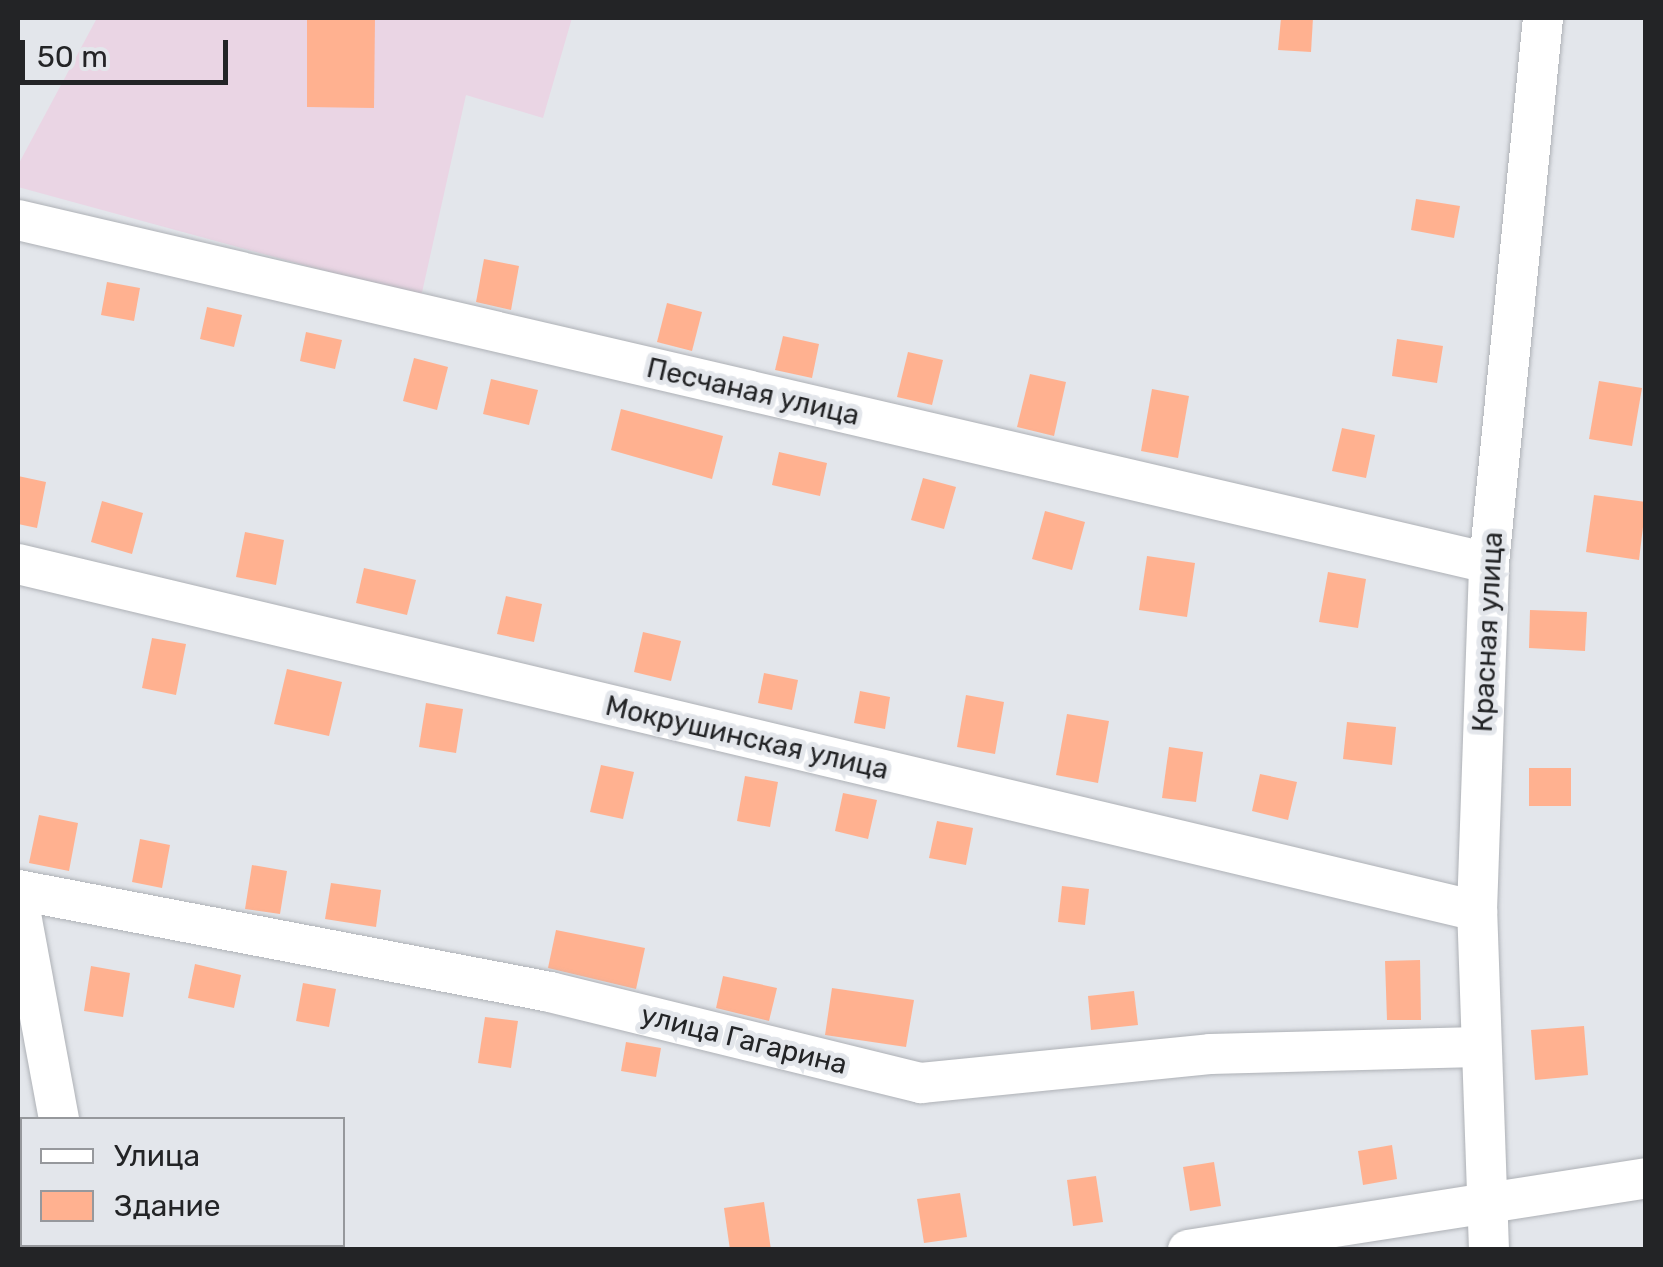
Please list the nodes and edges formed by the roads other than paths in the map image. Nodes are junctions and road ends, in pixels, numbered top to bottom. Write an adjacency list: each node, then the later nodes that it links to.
1 (1543, 18): 3 (street, Красная улица)
2 (18, 221): 3 (street, Песчаная улица)
3 (1488, 563): 7 (street, Красная улица)
4 (18, 564): 7 (street, Мокрушинская улица)
5 (18, 890): 9 (street, улица Гагарина)
6 (18, 898): 8 (street)
7 (1476, 910): 9 (street, Красная улица)
8 (27, 1005): 10 (street)
9 (1480, 1047): 12 (street, Красная улица)
10 (58, 1117)
11 (1646, 1178): 12 (street)
12 (1486, 1204): 13 (street); 14 (street, Красная улица)
13 (1188, 1250)
14 (1489, 1250)

